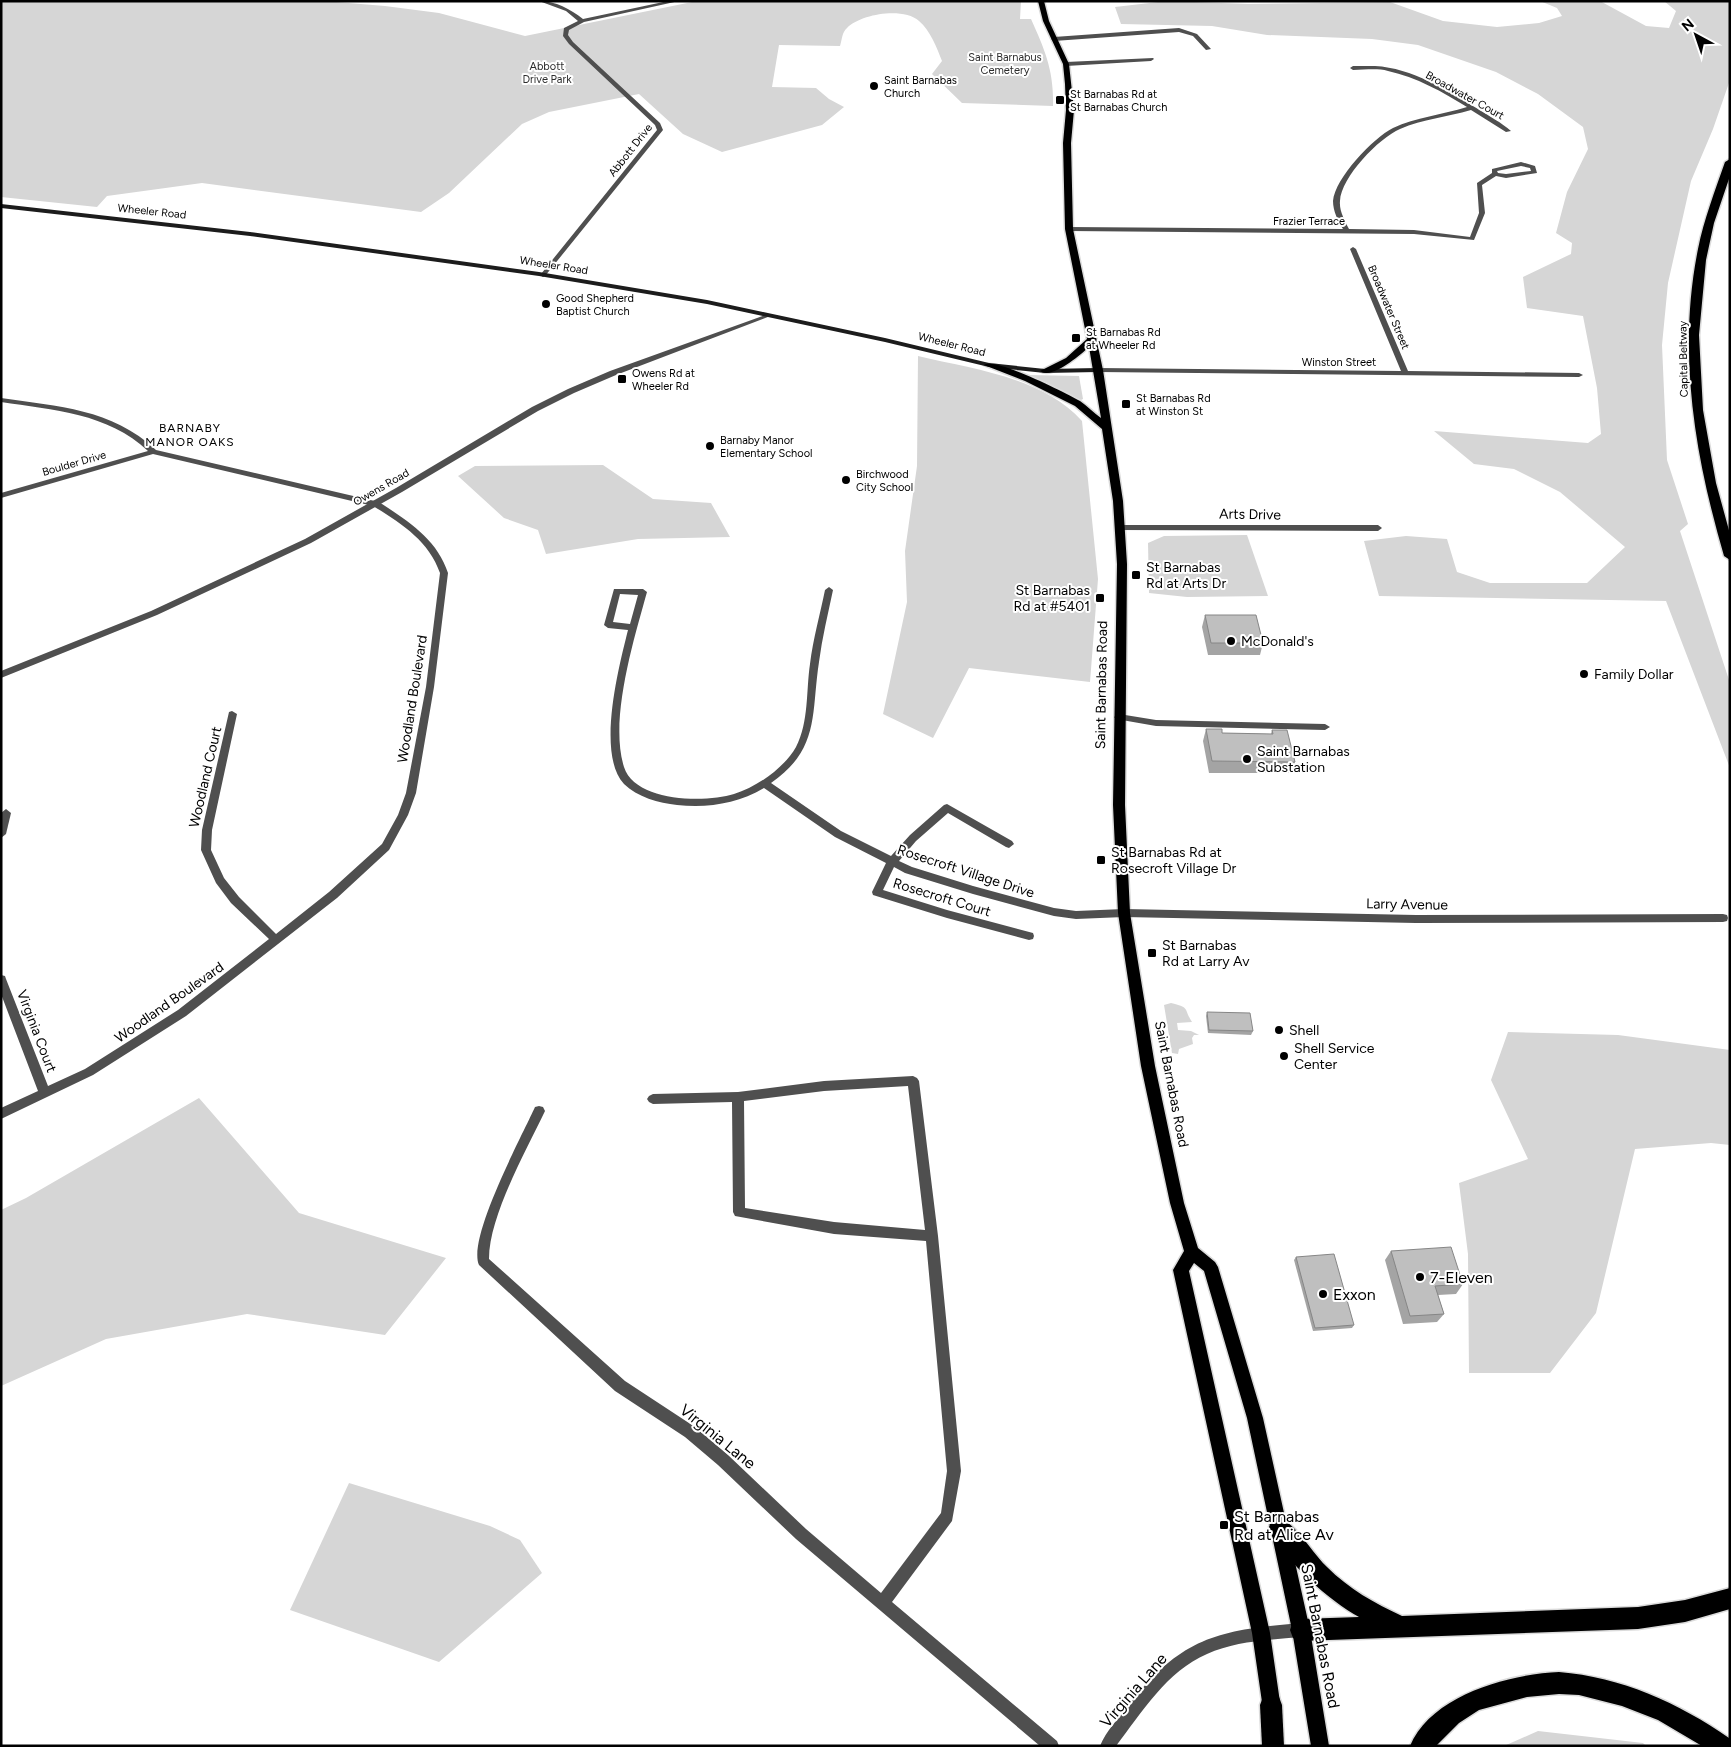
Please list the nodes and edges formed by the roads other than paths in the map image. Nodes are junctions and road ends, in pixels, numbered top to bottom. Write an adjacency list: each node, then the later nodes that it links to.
1 (541, 1): 4 (street)
2 (677, 1): 4 (street)
3 (1041, 1): 5 (main road, Saint Barnabas Road)
4 (582, 21): 18 (street, Abbott Drive)
5 (1054, 39): 6 (street); 8 (main road, Saint Barnabas Road)
6 (1208, 49)
7 (1151, 59): 8 (street)
8 (1066, 64): 15 (main road, Saint Barnabas Road)
9 (1353, 68): 10 (street, Broadwater Court)
10 (1470, 108): 11 (street, Broadwater Court); 16 (street)
11 (1508, 131)
12 (1730, 162): 33 (highway, Capital Beltway)
13 (1495, 174): 13 (street); 16 (street, Frazier Terrace)
14 (1, 206): 18 (main road, Wheeler Road)
15 (1069, 229): 16 (street, Frazier Terrace); 20 (main road, Saint Barnabas Road)
16 (1347, 231)
17 (1353, 249): 24 (street, Broadwater Street)
18 (543, 275): 19 (main road, Wheeler Road)
19 (770, 315): 21 (main road, Wheeler Road); 30 (street, Owens Road)
20 (1092, 340): 22 (main road, Saint Barnabas Road); 23 (main road)
21 (989, 365): 23 (main road, Wheeler Road); 27 (main road)
22 (1098, 370): 23 (main road, Wheeler Road); 24 (street, Winston Street); 27 (main road, Saint Barnabas Road)
23 (1045, 371)
24 (1406, 374): 25 (street, Winston Street)
25 (1579, 375)
26 (1, 400): 28 (street)
27 (1108, 429): 31 (main road, Saint Barnabas Road)
28 (153, 452): 29 (street, Boulder Drive); 30 (street, Woodland Boulevard)
29 (1, 496)
30 (376, 504): 36 (street, Owens Road); 49 (street, Woodland Boulevard)
31 (1120, 528): 32 (street, Arts Drive); 38 (main road, Saint Barnabas Road)
32 (1378, 528)
33 (1730, 556)
34 (829, 590): 40 (street)
35 (633, 627): 35 (street); 40 (street)
36 (1, 675)
37 (232, 714): 49 (street, Woodland Court)
38 (1120, 717): 39 (street); 46 (main road, Saint Barnabas Road)
39 (1325, 727)
40 (764, 783): 44 (street, Rosecroft Village Drive)
41 (6, 813): 42 (street)
42 (1, 834)
43 (1010, 844): 44 (street, Rosecroft Court)
44 (892, 862): 45 (street, Rosecroft Village Drive); 48 (street, Rosecroft Court)
45 (1092, 914): 46 (street, Larry Avenue)
46 (1124, 914): 47 (street, Larry Avenue); 57 (main road, Saint Barnabas Road)
47 (1723, 918)
48 (1029, 936)
49 (276, 940): 51 (street, Woodland Boulevard)
50 (1, 978): 51 (street, Virginia Court)
51 (45, 1094): 55 (street, Woodland Boulevard)
52 (738, 1098): 53 (street); 56 (street); 56 (street)
53 (653, 1099)
54 (539, 1111): 60 (street, Virginia Lane)
55 (1, 1114)
56 (932, 1236): 60 (street)
57 (1192, 1252): 58 (main road, Saint Barnabas Road); 63 (main road)
58 (1279, 1527): 61 (highway); 62 (main road, Saint Barnabas Road)
59 (1730, 1598): 61 (highway)
60 (882, 1603): 65 (street, Virginia Lane)
61 (1404, 1628): 62 (highway)
62 (1301, 1630): 63 (street, Virginia Lane); 68 (main road, Saint Barnabas Road)
63 (1261, 1633): 64 (main road); 66 (street, Virginia Lane)
64 (1271, 1705): 67 (highway)
65 (1052, 1746)
66 (1107, 1746)
67 (1274, 1746)
68 (1320, 1746)
69 (1421, 1746): 70 (highway)
70 (1721, 1746)

